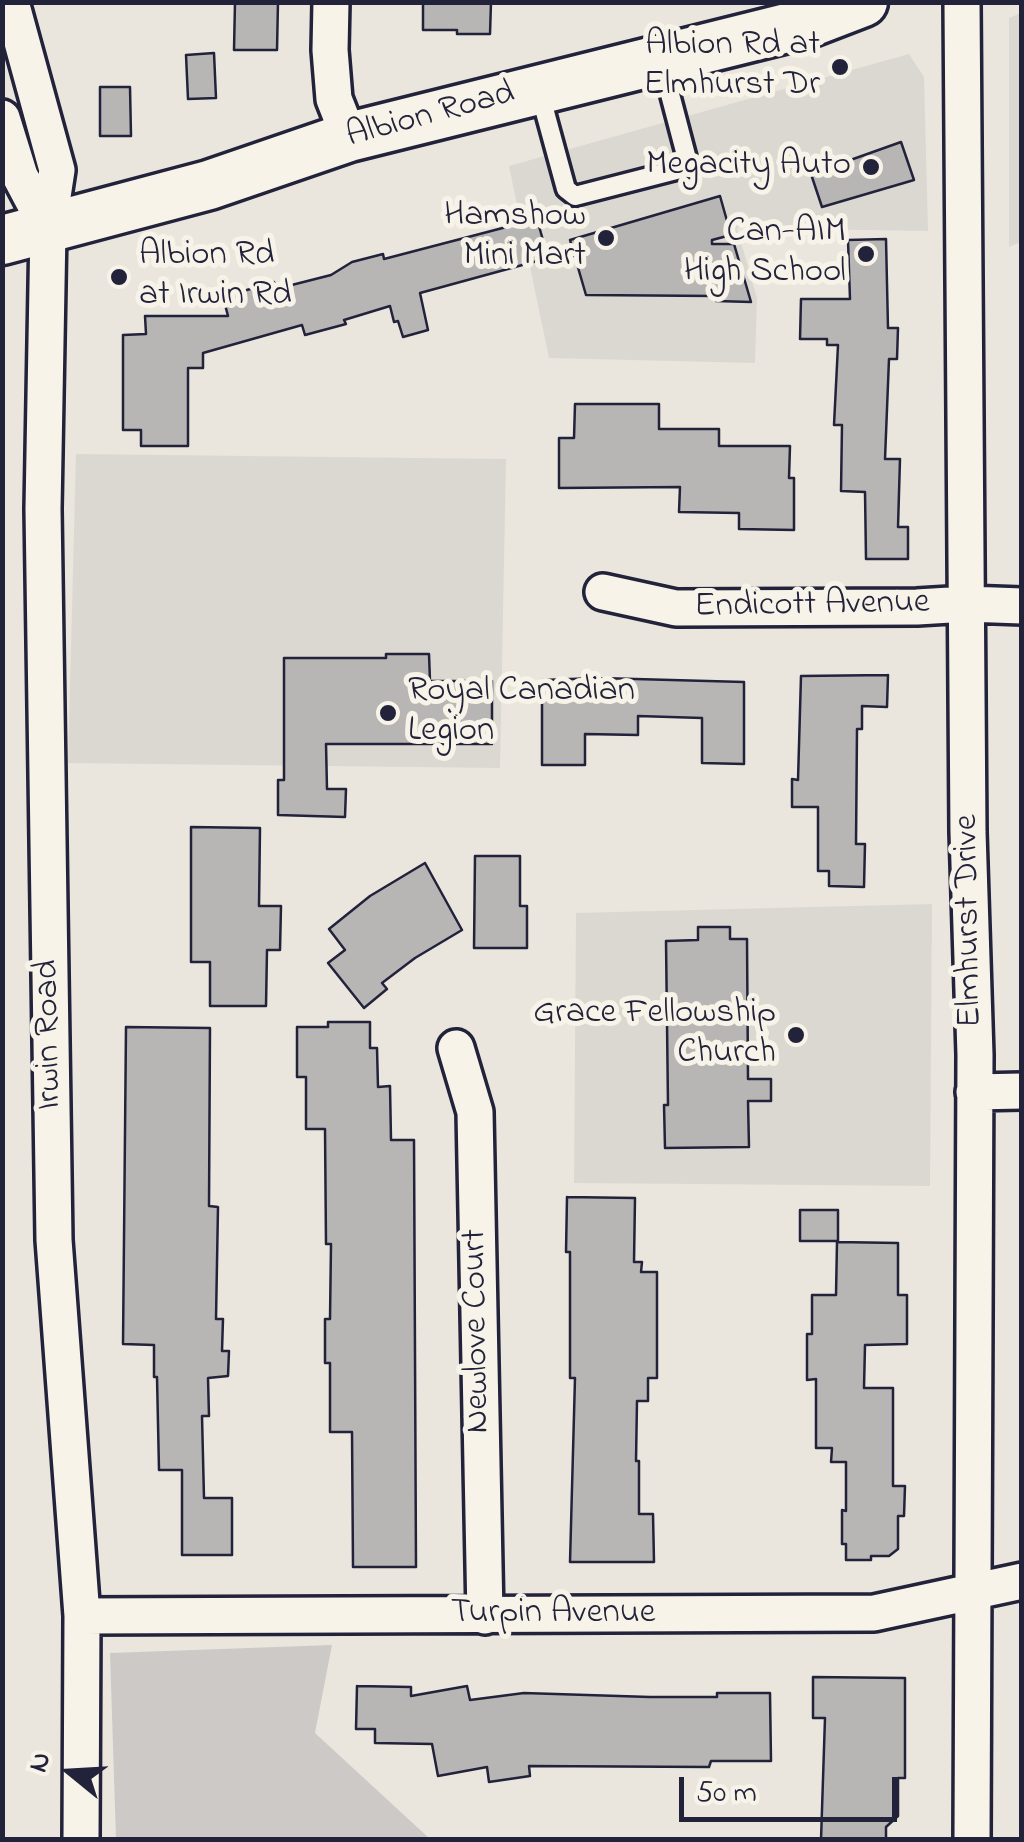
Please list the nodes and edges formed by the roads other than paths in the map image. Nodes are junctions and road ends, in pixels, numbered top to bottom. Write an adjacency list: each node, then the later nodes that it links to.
1 (11, 2): 10 (street, Irwin Road)
2 (331, 2): 9 (street)
3 (862, 2): 5 (main road, Albion Road)
4 (962, 2): 13 (street, Elmhurst Drive)
5 (811, 12): 6 (main road, Albion Road)
6 (660, 60): 7 (main road, Albion Road); 7 (lane)
7 (538, 90): 9 (main road, Albion Road)
8 (2, 118): 10 (street)
9 (349, 137): 10 (main road, Albion Road)
10 (48, 229): 11 (main road, Albion Road); 20 (street, Irwin Road)
11 (2, 240)
12 (603, 592): 13 (street, Endicott Avenue)
13 (967, 604): 14 (street, Endicott Avenue); 17 (street, Elmhurst Drive)
14 (1022, 606)
15 (456, 1048): 21 (street, Newlove Court)
16 (1022, 1091): 17 (street)
17 (974, 1092): 19 (street, Elmhurst Drive)
18 (1022, 1581): 19 (street, Turpin Avenue)
19 (971, 1590): 21 (street, Turpin Avenue); 23 (street, Elmhurst Drive)
20 (82, 1616): 21 (street, Turpin Avenue); 22 (street, Irwin Road)
21 (484, 1616)
22 (81, 1840)
23 (972, 1840)

